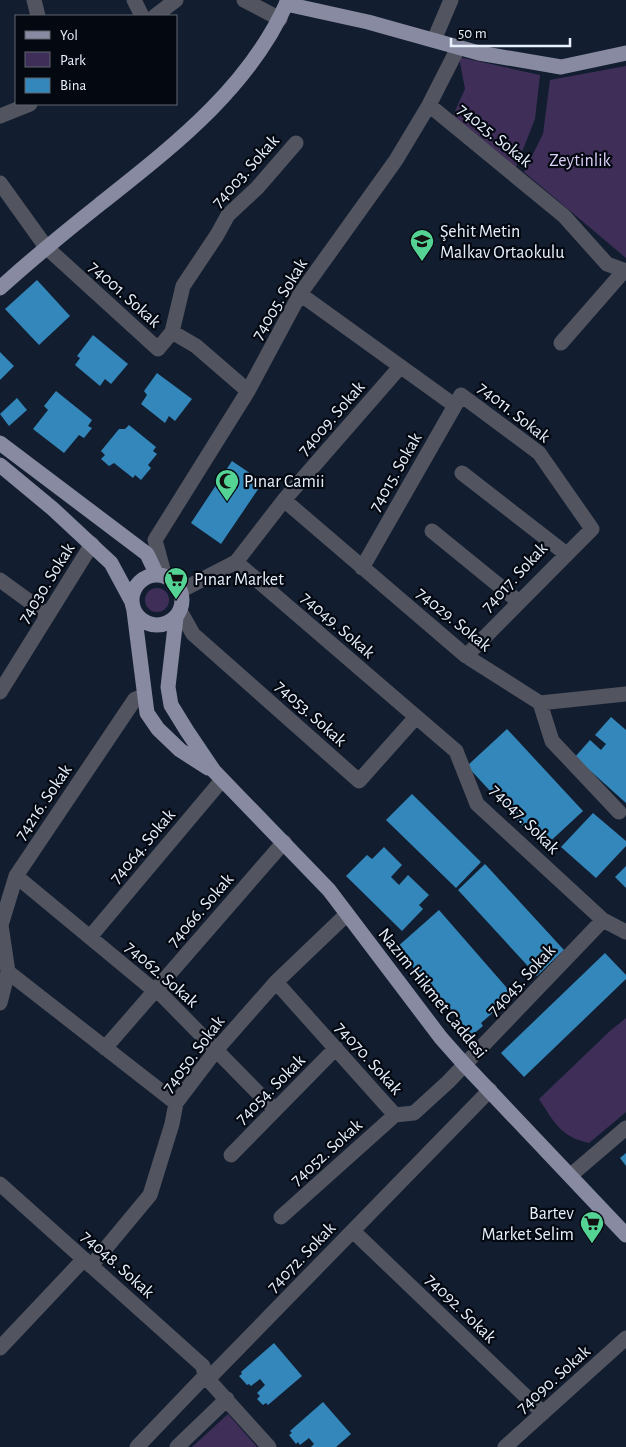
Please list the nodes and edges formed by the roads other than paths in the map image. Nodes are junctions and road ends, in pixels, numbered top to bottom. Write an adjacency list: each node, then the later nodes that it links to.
1 (34, 0): 7 (street)
2 (134, 0): 8 (street)
3 (176, 0): 9 (street)
4 (244, 0): 10 (street)
5 (452, 0): 11 (street)
6 (287, 2): 10 (main road); 11 (main road)
7 (38, 15)
8 (142, 15)
9 (157, 15)
10 (280, 18): 19 (main road)
11 (434, 40): 12 (main road)
12 (458, 48): 13 (main road); 15 (street, 74005. Sokak)
13 (626, 53)
14 (28, 105): 16 (street)
15 (429, 105): 20 (street, 74025. Sokak); 22 (street, 74005. Sokak)
16 (0, 116)
17 (296, 143): 23 (street, 74003. Sokak)
18 (0, 183): 19 (street)
19 (46, 247): 21 (main road); 23 (street, 74001. Sokak)
20 (625, 271): 24 (street)
21 (0, 288)
22 (300, 294): 25 (street, 74011. Sokak); 26 (street, 74005. Sokak)
23 (172, 332): 26 (street, 74001. Sokak)
24 (561, 342)
25 (400, 367): 27 (street, 74011. Sokak); 31 (street, 74009. Sokak)
26 (248, 391): 37 (street, 74005. Sokak)
27 (458, 400): 34 (street, 74011. Sokak); 36 (street, 74015. Sokak)
28 (0, 443): 37 (main road)
29 (0, 465): 33 (main road, Nazım Hikmet Caddesi)
30 (462, 473): 34 (street, 74017. Sokak)
31 (284, 500): 35 (street, 74009. Sokak); 36 (street, 74029. Sokak)
32 (432, 531): 40 (street)
33 (92, 544): 41 (main road, Nazım Hikmet Caddesi); 43 (street, 74030. Sokak)
34 (565, 553): 40 (street, 74017. Sokak)
35 (236, 562): 39 (street, 74009. Sokak); 49 (street, 74049. Sokak)
36 (362, 568): 44 (street, 74029. Sokak)
37 (161, 576): 39 (main road); 41 (main road)
38 (0, 580): 43 (street)
39 (180, 591): 42 (main road)
40 (518, 601): 44 (street, 74017. Sokak)
41 (133, 606): 42 (main road); 47 (main road, Nazım Hikmet Caddesi)
42 (178, 614): 49 (street, 74053. Sokak); 50 (main road, Nazım Hikmet Caddesi)
43 (48, 615): 45 (street, 74030. Sokak)
44 (466, 656): 48 (street, 74029. Sokak)
45 (0, 692)
46 (626, 694): 48 (street)
47 (144, 696): 50 (main road, Nazım Hikmet Caddesi); 53 (street, 74216. Sokak)
48 (540, 703): 51 (street)
49 (416, 717): 55 (street, 74047. Sokak)
50 (218, 775): 52 (main road, Nazım Hikmet Caddesi); 57 (street, 74064. Sokak)
51 (619, 812)
52 (284, 842): 54 (main road, Nazım Hikmet Caddesi); 60 (street, 74066. Sokak)
53 (16, 876): 57 (street, 74062. Sokak); 58 (street, 74216. Sokak)
54 (347, 914): 59 (street, 74050. Sokak); 65 (main road, Nazım Hikmet Caddesi)
55 (603, 920): 56 (street, 74047. Sokak); 65 (street, 74045. Sokak)
56 (626, 932)
57 (90, 937): 60 (street, 74062. Sokak)
58 (8, 972): 61 (street, 74216. Sokak); 62 (street)
59 (276, 982): 63 (street, 74070. Sokak); 64 (street, 74050. Sokak)
60 (156, 989): 62 (street, 74066. Sokak); 64 (street, 74062. Sokak)
61 (0, 1003)
62 (105, 1048): 67 (street)
63 (336, 1048): 68 (street, 74054. Sokak); 69 (street, 74070. Sokak)
64 (217, 1049): 67 (street, 74050. Sokak); 68 (street, 74062. Sokak)
65 (465, 1065): 66 (main road, Nazım Hikmet Caddesi); 69 (street, 74070. Sokak)
66 (490, 1090): 72 (main road, Nazım Hikmet Caddesi); 75 (street, 74072. Sokak)
67 (176, 1103): 77 (street, 74050. Sokak)
68 (275, 1110): 71 (street, 74054. Sokak)
69 (395, 1115): 74 (street, 74052. Sokak)
70 (626, 1128): 72 (street)
71 (230, 1155)
72 (571, 1175): 76 (main road, Nazım Hikmet Caddesi)
73 (0, 1184): 77 (street, 74048. Sokak)
74 (281, 1217)
75 (353, 1231): 80 (street, 74072. Sokak); 82 (street, 74092. Sokak)
76 (626, 1235)
77 (88, 1262): 79 (street, 74050. Sokak); 80 (street, 74048. Sokak)
78 (626, 1338): 82 (street, 74090. Sokak)
79 (0, 1348)
80 (205, 1376): 81 (street, 74048. Sokak); 83 (street, 74072. Sokak)
81 (226, 1399): 84 (street); 85 (street, 74048. Sokak)
82 (542, 1413): 86 (street, 74090. Sokak)
83 (137, 1447)
84 (177, 1447)
85 (269, 1447)
86 (505, 1447)

